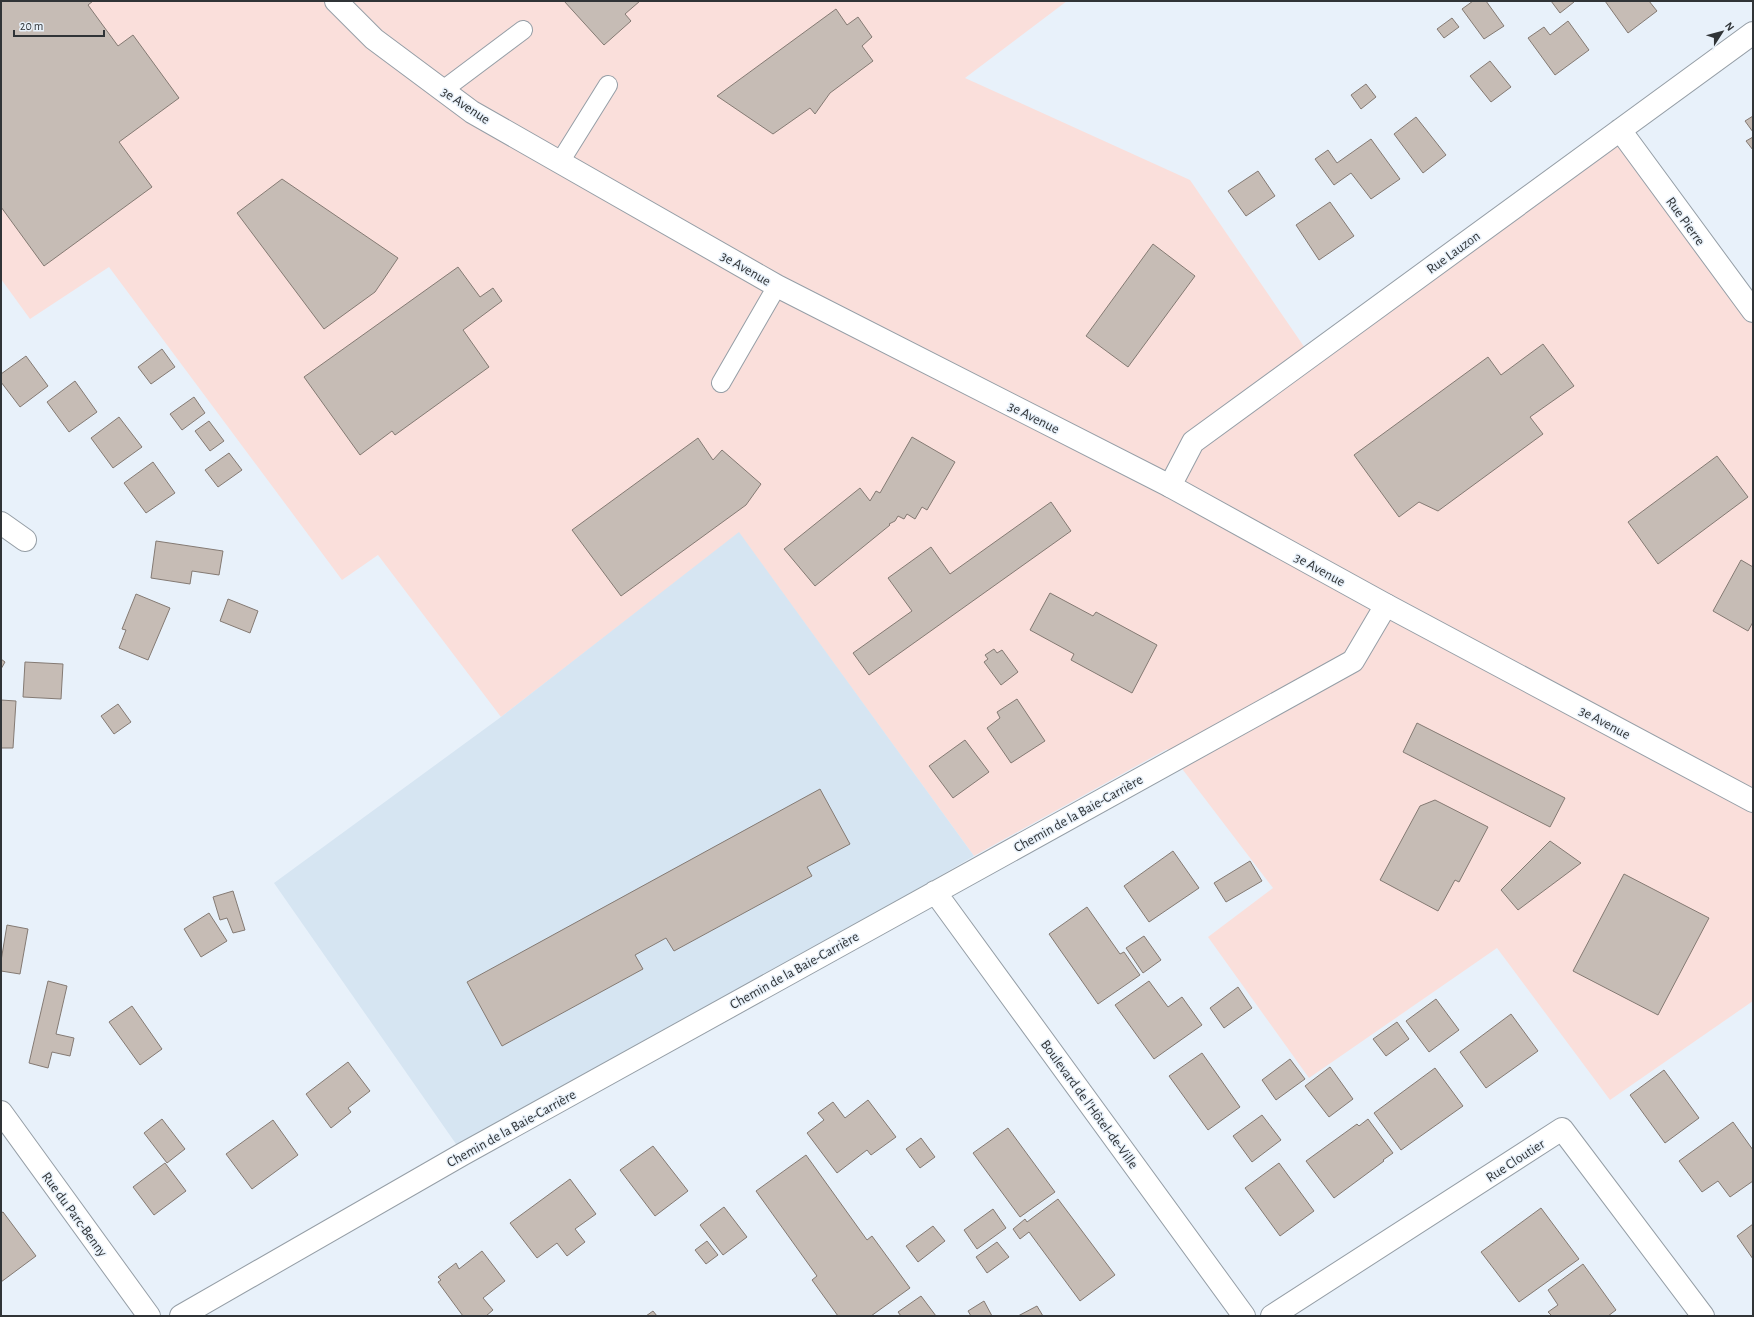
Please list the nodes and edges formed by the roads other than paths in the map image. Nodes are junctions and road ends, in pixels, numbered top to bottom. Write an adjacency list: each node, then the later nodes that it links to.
1 (336, 1): 5 (street, 3e Avenue)
2 (523, 30): 5 (lane)
3 (1753, 33): 6 (street, Rue Lauzon)
4 (608, 85): 7 (lane)
5 (443, 90): 7 (street, 3e Avenue)
6 (1620, 130): 9 (street, Rue Pierre); 11 (street, Rue Lauzon)
7 (560, 162): 8 (street, 3e Avenue)
8 (777, 286): 10 (lane); 11 (street, 3e Avenue)
9 (1753, 311)
10 (721, 383)
11 (1170, 486): 14 (street, 3e Avenue)
12 (1, 523): 13 (street)
13 (25, 540)
14 (1386, 605): 15 (street, 3e Avenue); 16 (street, Chemin de la Baie-Carrière)
15 (1753, 801)
16 (935, 892): 19 (street, Chemin de la Baie-Carrière); 20 (street, Boulevard de l'Hôtel-de-Ville)
17 (1, 1112): 18 (street, Rue du Parc-Benny)
18 (149, 1316)
19 (181, 1316)
20 (1244, 1316)
21 (1272, 1316): 22 (street, Rue Cloutier)
22 (1702, 1316)

